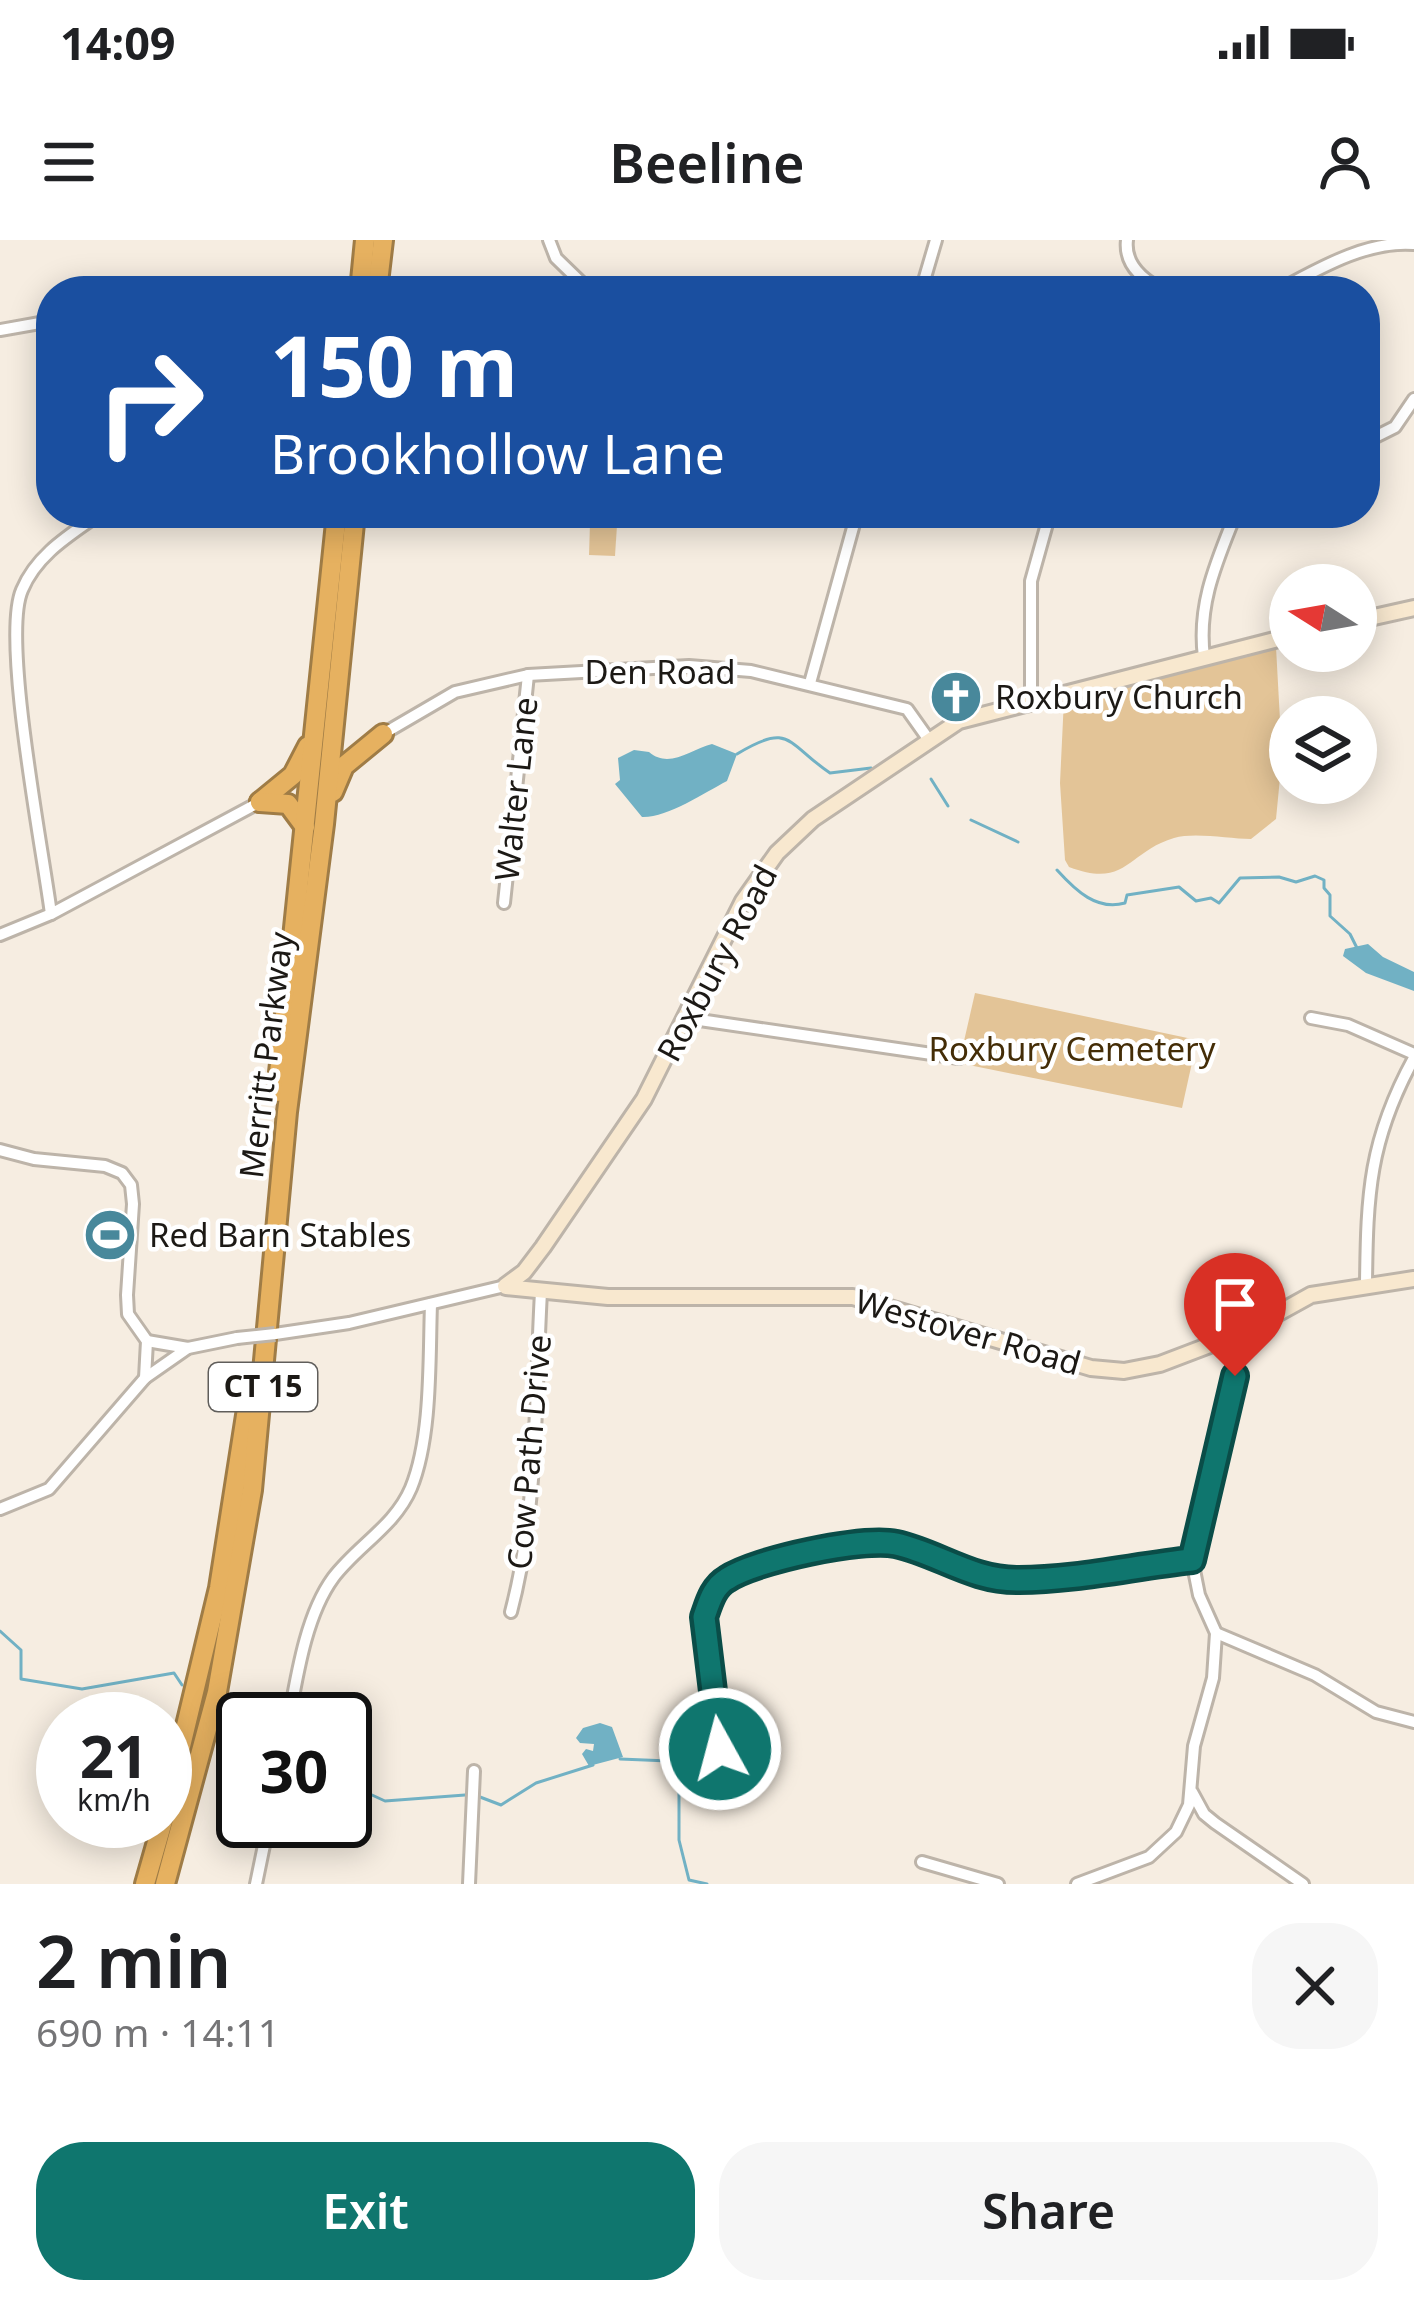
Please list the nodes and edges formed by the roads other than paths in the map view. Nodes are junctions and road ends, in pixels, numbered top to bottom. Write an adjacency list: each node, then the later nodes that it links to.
1 (365, 240): 7 (highway)
2 (383, 240): 8 (highway)
3 (549, 240): 9 (street)
4 (936, 240): 10 (street)
5 (1127, 240): 11 (street)
6 (1414, 244): 12 (street)
7 (361, 276)
8 (379, 276)
9 (575, 276)
10 (925, 276)
11 (1145, 276)
12 (1307, 276)
13 (36, 324): 14 (street)
14 (0, 330)
15 (1414, 399): 16 (street)
16 (1380, 434)
17 (80, 528): 28 (street)
18 (335, 528): 33 (highway, Merritt Parkway / CT 15)
19 (353, 528): 32 (highway, Merritt Parkway / CT 15)
20 (853, 528): 30 (street)
21 (1046, 528): 31 (street)
22 (1231, 528): 26 (street)
23 (1414, 608): 24 (street)
24 (1377, 616)
25 (1269, 642): 26 (street, Roxbury Road)
26 (1204, 657): 31 (street, Roxbury Road)
27 (0, 662): 28 (street)
28 (17, 662): 39 (street)
29 (528, 675): 30 (street, Den Road); 34 (street, Den Road); 38 (street, Walter Lane)
30 (810, 683): 35 (street, Den Road)
31 (1030, 700): 35 (street, Roxbury Road)
32 (335, 711): 34 (highway); 37 (highway, Merritt Parkway / CT 15)
33 (315, 724): 36 (highway); 37 (highway, Merritt Parkway / CT 15)
34 (383, 734): 37 (highway)
35 (929, 740): 41 (street, Roxbury Road)
36 (260, 802): 37 (highway); 39 (street)
37 (314, 826): 61 (highway, Merritt Parkway / CT 15); 72 (highway, Merritt Parkway / CT 15)
38 (504, 903)
39 (51, 914): 40 (street)
40 (0, 935)
41 (686, 1018): 44 (street); 46 (street, Roxbury Road)
42 (1311, 1018): 43 (street)
43 (1414, 1056): 48 (street)
44 (959, 1058)
45 (0, 1150): 53 (street)
46 (543, 1247): 49 (street, Roxbury Road); 50 (street)
47 (1414, 1279): 48 (street, Westover Road)
48 (1366, 1285): 52 (street, Westover Road)
49 (505, 1286): 50 (street, Westover Road); 51 (street)
50 (542, 1292): 52 (street, Westover Road); 58 (street, Cow Path Drive)
51 (431, 1304): 54 (street, bridge); 60 (street)
52 (1244, 1332): 57 (street)
53 (147, 1341): 54 (street); 55 (street)
54 (188, 1348): 55 (street)
55 (145, 1378): 56 (street)
56 (0, 1509)
57 (1192, 1560): 59 (street); 64 (street)
58 (511, 1612)
59 (1216, 1634): 62 (street); 65 (street)
60 (294, 1692)
61 (192, 1711)
62 (1414, 1722)
63 (474, 1771): 74 (street)
64 (704, 1786)
65 (1192, 1792): 66 (street); 67 (street)
66 (1206, 1816): 67 (street); 77 (street)
67 (1181, 1822): 76 (street)
68 (156, 1848): 71 (highway, Merritt Parkway / CT 15)
69 (263, 1848): 73 (street)
70 (922, 1862): 75 (street)
71 (146, 1884)
72 (165, 1884)
73 (256, 1884)
74 (469, 1884)
75 (998, 1884)
76 (1077, 1884)
77 (1303, 1884)

